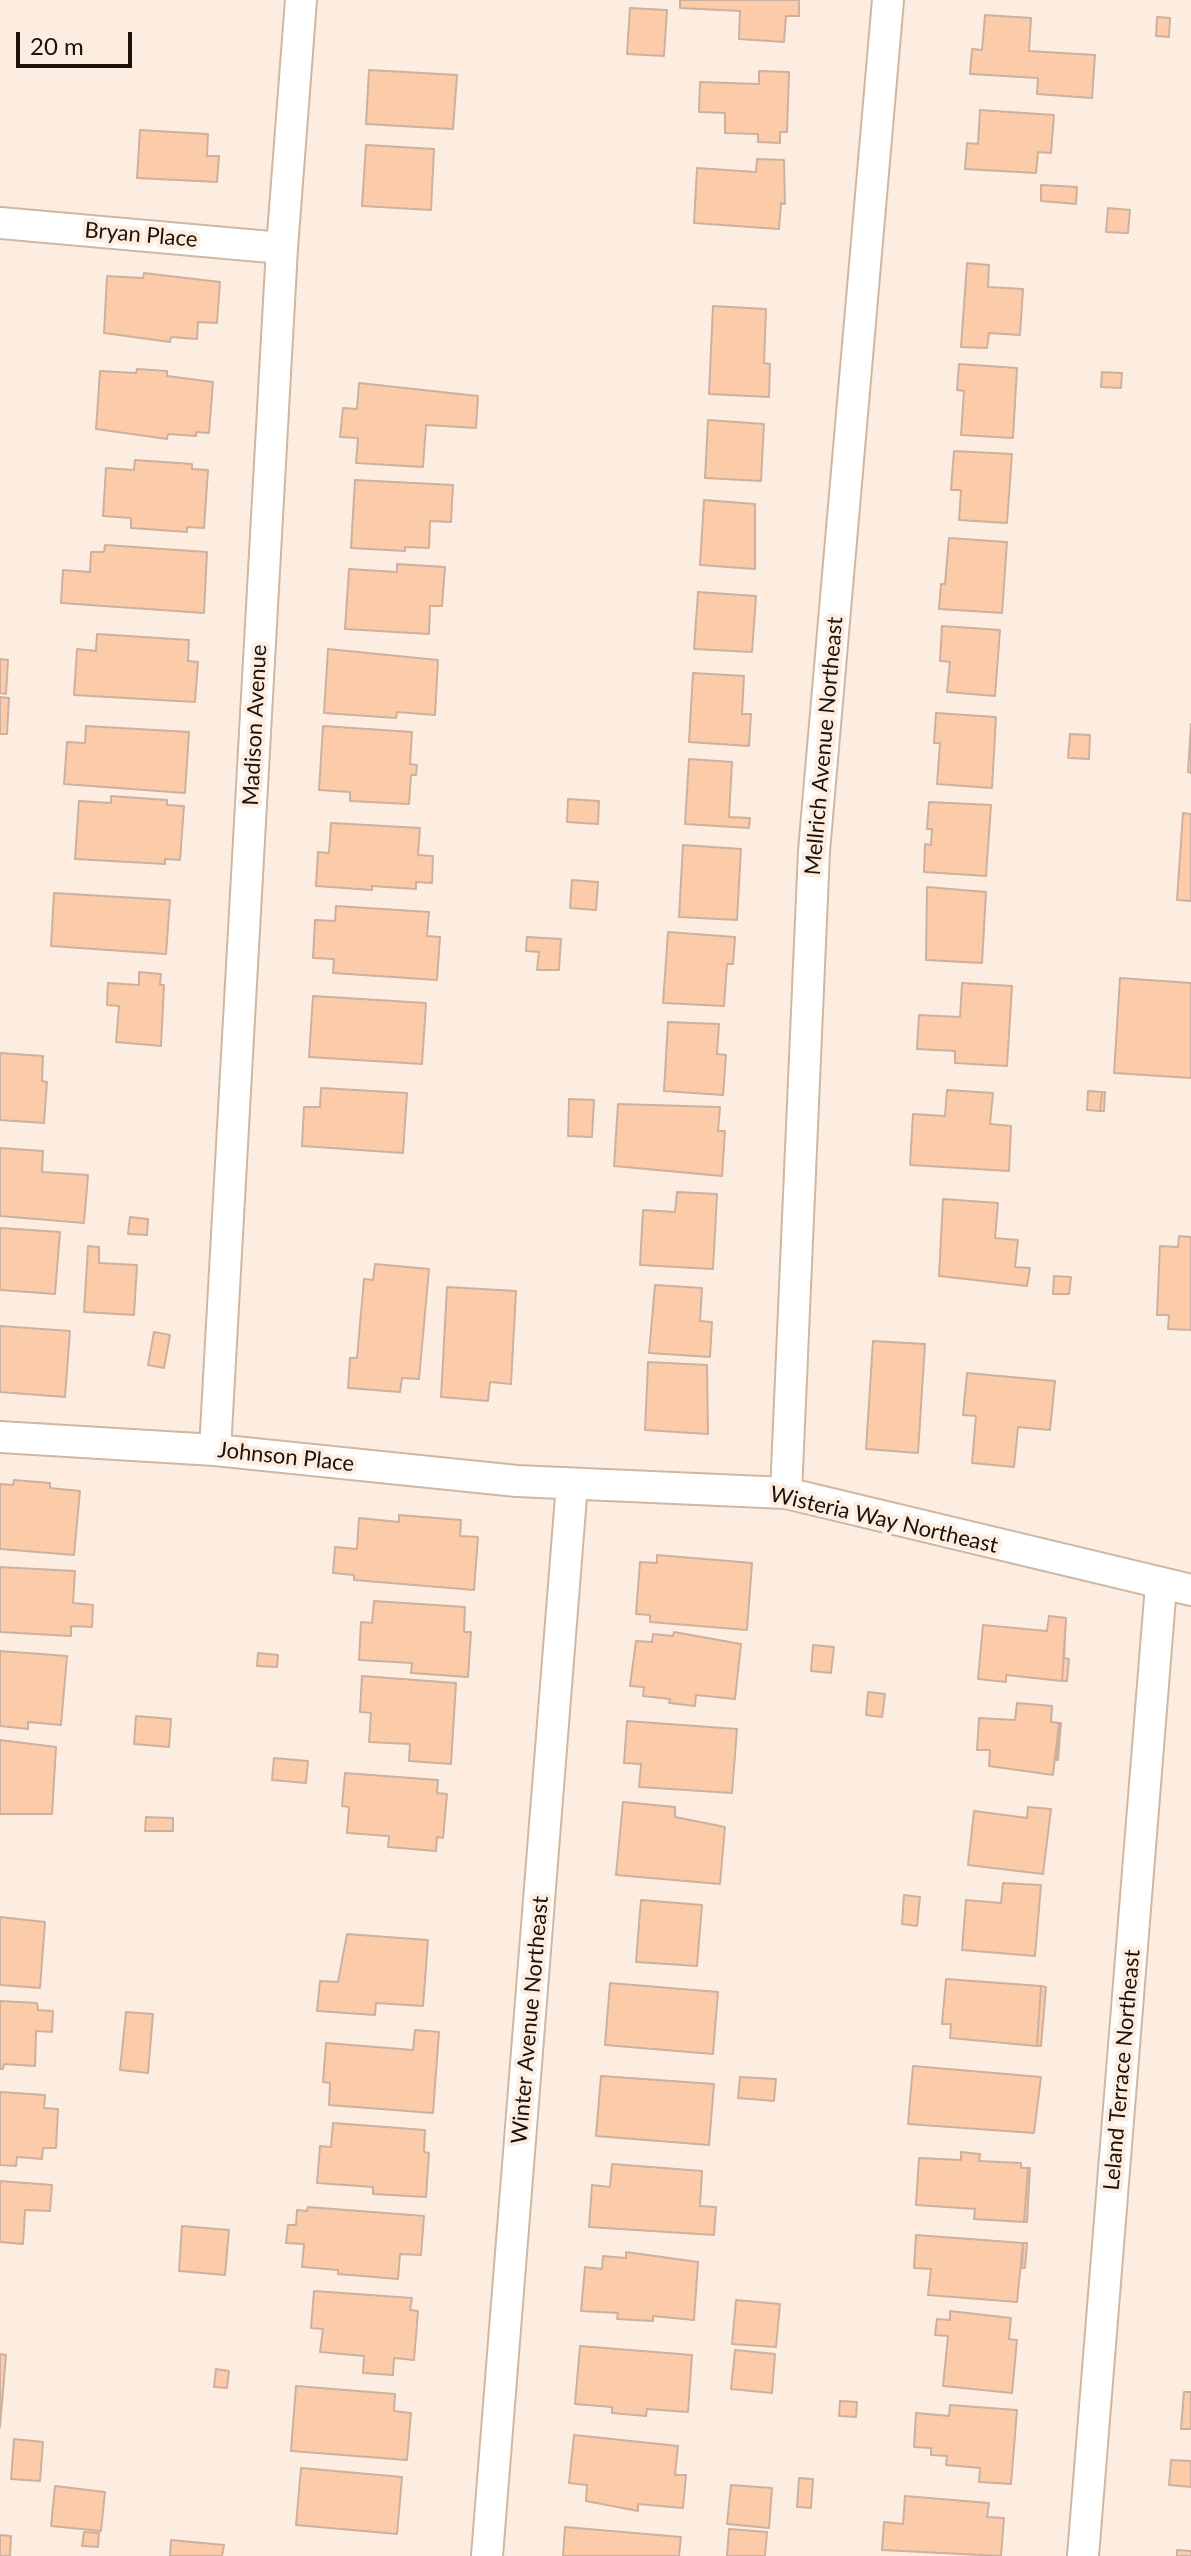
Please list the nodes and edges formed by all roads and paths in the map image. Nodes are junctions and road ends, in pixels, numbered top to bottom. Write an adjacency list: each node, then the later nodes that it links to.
1 (301, 0): 4 (street, Madison Avenue)
2 (888, 0): 8 (street, Mellrich Avenue Northeast)
3 (0, 223): 4 (street, Bryan Place)
4 (282, 248): 6 (street, Madison Avenue)
5 (0, 1437): 6 (street, Johnson Place)
6 (215, 1450): 7 (street, Johnson Place)
7 (572, 1484): 8 (street, Wisteria Way Northeast); 11 (street, Winter Avenue Northeast)
8 (786, 1493): 9 (street, Wisteria Way Northeast)
9 (1161, 1585): 10 (street, Wisteria Way Northeast); 12 (street, Leland Terrace Northeast)
10 (1191, 1590)
11 (487, 2556)
12 (1083, 2556)

